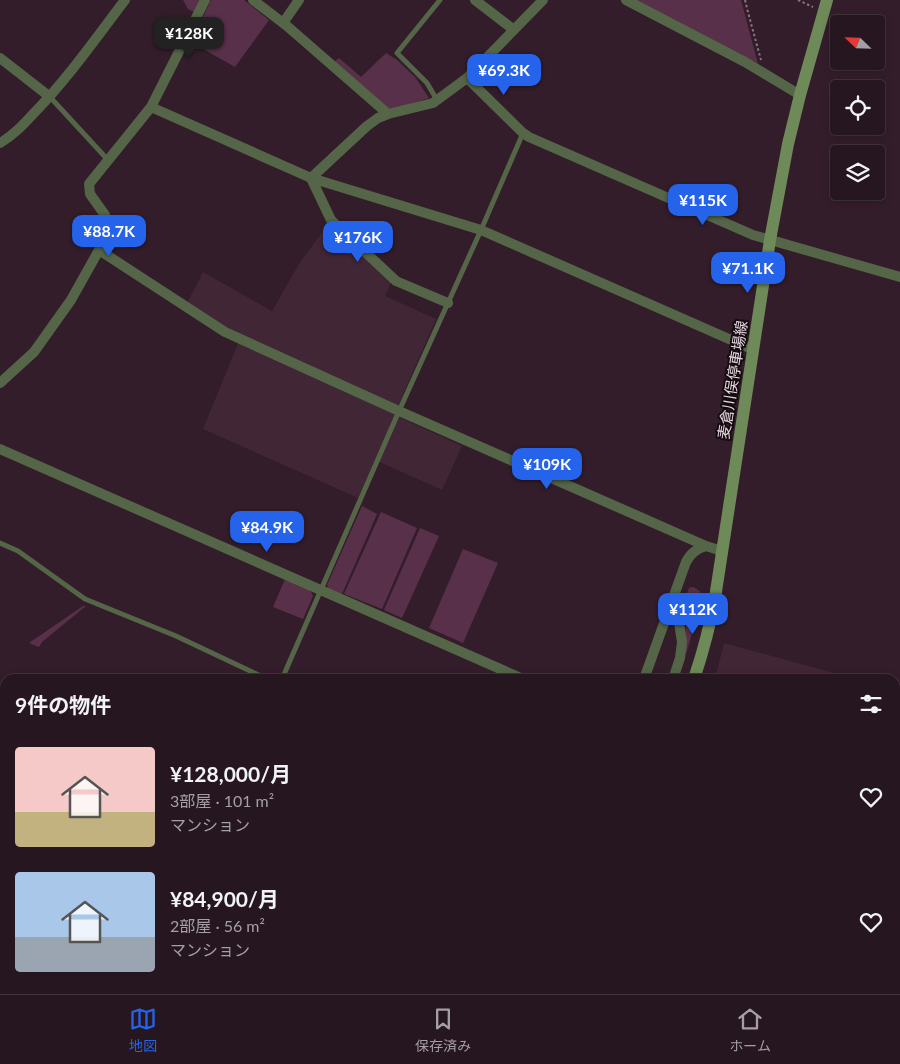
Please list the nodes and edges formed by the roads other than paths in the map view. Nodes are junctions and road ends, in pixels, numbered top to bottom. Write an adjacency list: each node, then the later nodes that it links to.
1 (125, 0): 15 (street)
2 (205, 0): 17 (street)
3 (253, 0): 10 (street)
4 (299, 0): 10 (street)
5 (440, 0): 16 (lane)
6 (475, 0): 11 (street)
7 (543, 0): 11 (street)
8 (626, 0): 14 (street)
9 (827, 0): 14 (main road, 麦倉川俣停車場線)
10 (283, 22): 18 (street)
11 (514, 30): 13 (street)
12 (0, 58): 15 (street)
13 (467, 78): 16 (street); 19 (street)
14 (800, 95): 24 (main road, 麦倉川俣停車場線)
15 (50, 97): 20 (street); 21 (lane)
16 (437, 100): 18 (street)
17 (151, 108): 21 (street); 22 (street)
18 (388, 114): 22 (street)
19 (523, 133): 23 (lane); 24 (street)
20 (0, 143)
21 (108, 161): 25 (street)
22 (311, 178): 23 (street); 27 (street)
23 (481, 230): 27 (lane); 28 (street)
24 (770, 240): 26 (street); 28 (main road, 麦倉川俣停車場線)
25 (99, 250): 29 (street); 30 (street)
26 (900, 277)
27 (448, 303): 30 (lane)
28 (754, 350): 34 (main road, 麦倉川俣停車場線)
29 (0, 383)
30 (399, 411): 33 (street); 35 (lane)
31 (0, 449): 35 (street)
32 (0, 543): 37 (lane)
33 (706, 546): 34 (street); 36 (street)
34 (722, 551): 42 (main road, 麦倉川俣停車場線)
35 (321, 590): 38 (lane); 39 (street)
36 (675, 594): 40 (street); 41 (street)
37 (256, 674)
38 (284, 674)
39 (513, 674)
40 (646, 674)
41 (674, 674)
42 (696, 674)

